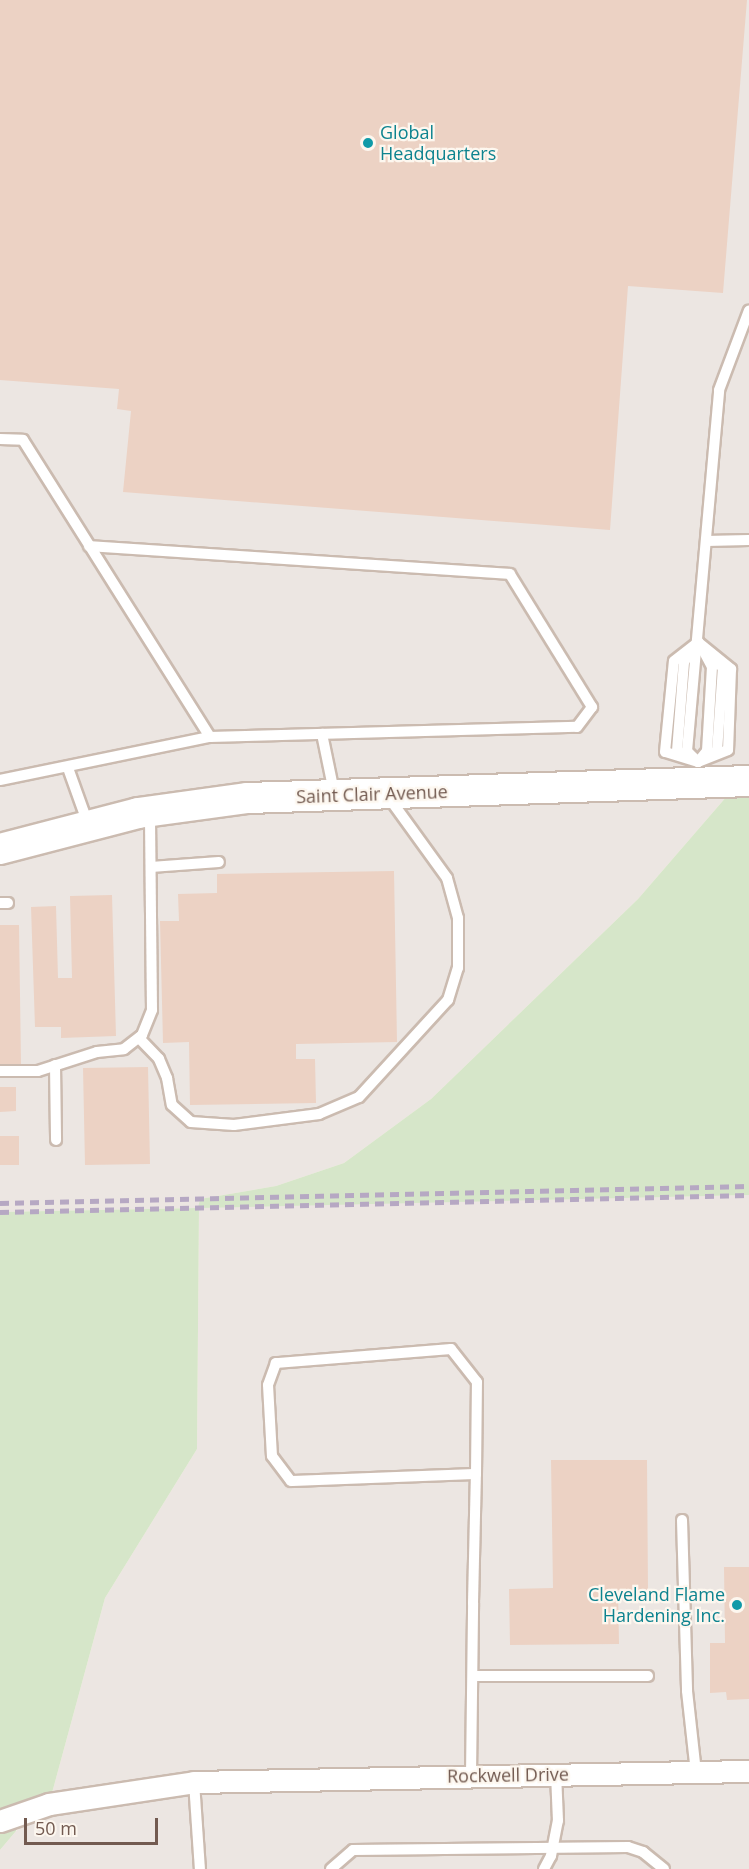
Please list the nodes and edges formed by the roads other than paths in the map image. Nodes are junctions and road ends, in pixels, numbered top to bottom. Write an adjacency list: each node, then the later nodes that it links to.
1 (749, 310): 4 (lane)
2 (0, 439): 5 (lane)
3 (749, 540): 4 (lane)
4 (706, 541): 6 (lane)
5 (89, 546): 7 (lane); 8 (lane)
6 (698, 642): 10 (lane); 10 (lane); 10 (lane); 10 (lane)
7 (322, 734): 8 (lane); 14 (lane)
8 (210, 737): 9 (lane)
9 (68, 768): 11 (lane); 16 (lane)
10 (698, 772): 12 (street, Saint Clair Avenue); 13 (street, Saint Clair Avenue)
11 (0, 780)
12 (749, 781)
13 (385, 793): 14 (street, Saint Clair Avenue); 20 (lane)
14 (335, 795): 15 (street, Saint Clair Avenue)
15 (150, 812): 16 (street, Saint Clair Avenue); 19 (lane)
16 (89, 828): 17 (street, Saint Clair Avenue)
17 (0, 849)
18 (219, 862): 19 (lane)
19 (151, 867): 20 (lane)
20 (139, 1038): 21 (lane)
21 (55, 1065): 22 (lane); 23 (lane)
22 (0, 1071)
23 (56, 1140)
24 (476, 1474): 24 (lane); 26 (lane)
25 (682, 1520): 29 (lane)
26 (473, 1676): 27 (lane); 31 (lane)
27 (648, 1676)
28 (749, 1771): 29 (street, Rockwell Drive)
29 (696, 1772): 30 (street, Rockwell Drive)
30 (556, 1774): 31 (street, Rockwell Drive); 34 (lane)
31 (471, 1776): 32 (street, Rockwell Drive)
32 (194, 1782): 33 (street, Rockwell Drive); 35 (lane)
33 (0, 1821)
34 (553, 1848): 36 (lane); 37 (lane); 38 (lane)
35 (200, 1869)
36 (331, 1869)
37 (544, 1869)
38 (664, 1869)

